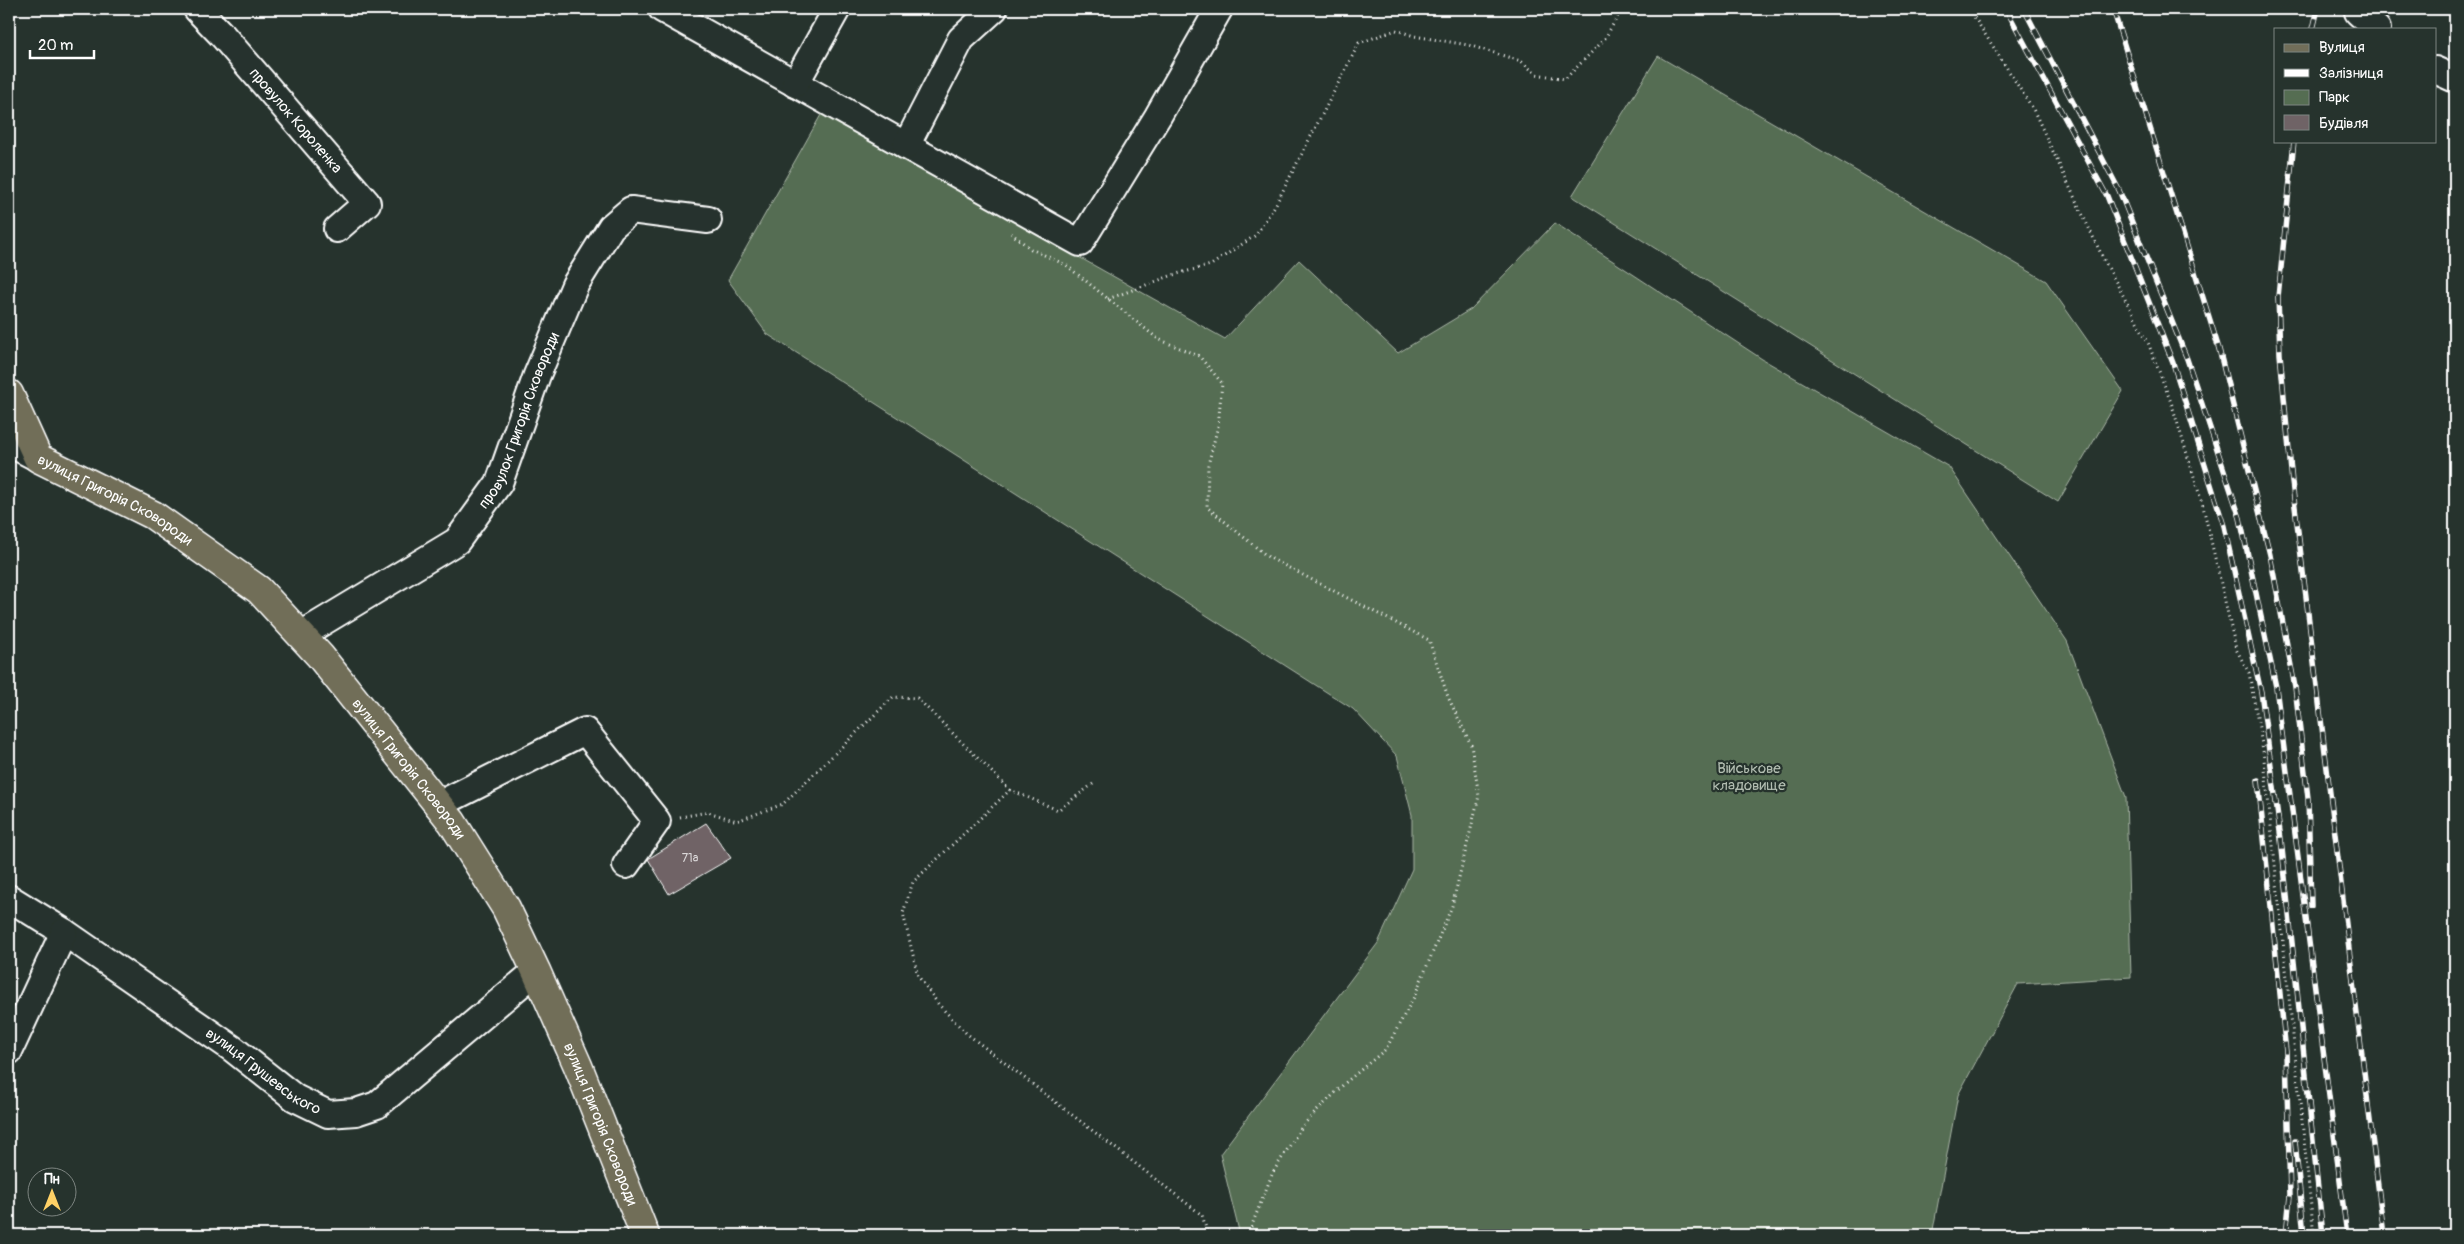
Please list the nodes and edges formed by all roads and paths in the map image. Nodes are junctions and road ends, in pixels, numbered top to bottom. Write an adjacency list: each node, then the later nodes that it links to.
1 (197, 9): 13 (street, провулок Короленка)
2 (662, 9): 10 (street)
3 (837, 9): 10 (street)
4 (994, 9): 11 (street)
5 (1219, 9): 11 (street)
6 (1622, 9): 15 (path)
7 (1969, 9): 32 (path)
8 (2436, 70): 9 (street)
9 (2455, 79)
10 (795, 84): 11 (street)
11 (906, 146)
12 (708, 220): 19 (street, провулок Григорія Сковороди)
13 (337, 229)
14 (1007, 231): 15 (path)
15 (1108, 299): 31 (path)
16 (9, 394): 18 (main road)
17 (9, 444): 18 (street, вулиця Григорія Сковороди)
18 (38, 458): 19 (main road, вулиця Григорія Сковороди)
19 (301, 635): 22 (main road, вулиця Григорія Сковороди)
20 (1093, 784): 21 (path)
21 (1010, 790): 23 (path); 30 (path)
22 (438, 805): 23 (street); 27 (main road, вулиця Григорія Сковороди)
23 (657, 821): 24 (street)
24 (626, 865)
25 (9, 898): 26 (street, вулиця Грушевського)
26 (64, 932): 27 (street, вулиця Грушевського); 28 (street)
27 (536, 971): 29 (main road, вулиця Григорія Сковороди)
28 (9, 1052)
29 (645, 1235)
30 (1208, 1235)
31 (1248, 1235)
32 (2314, 1235)

